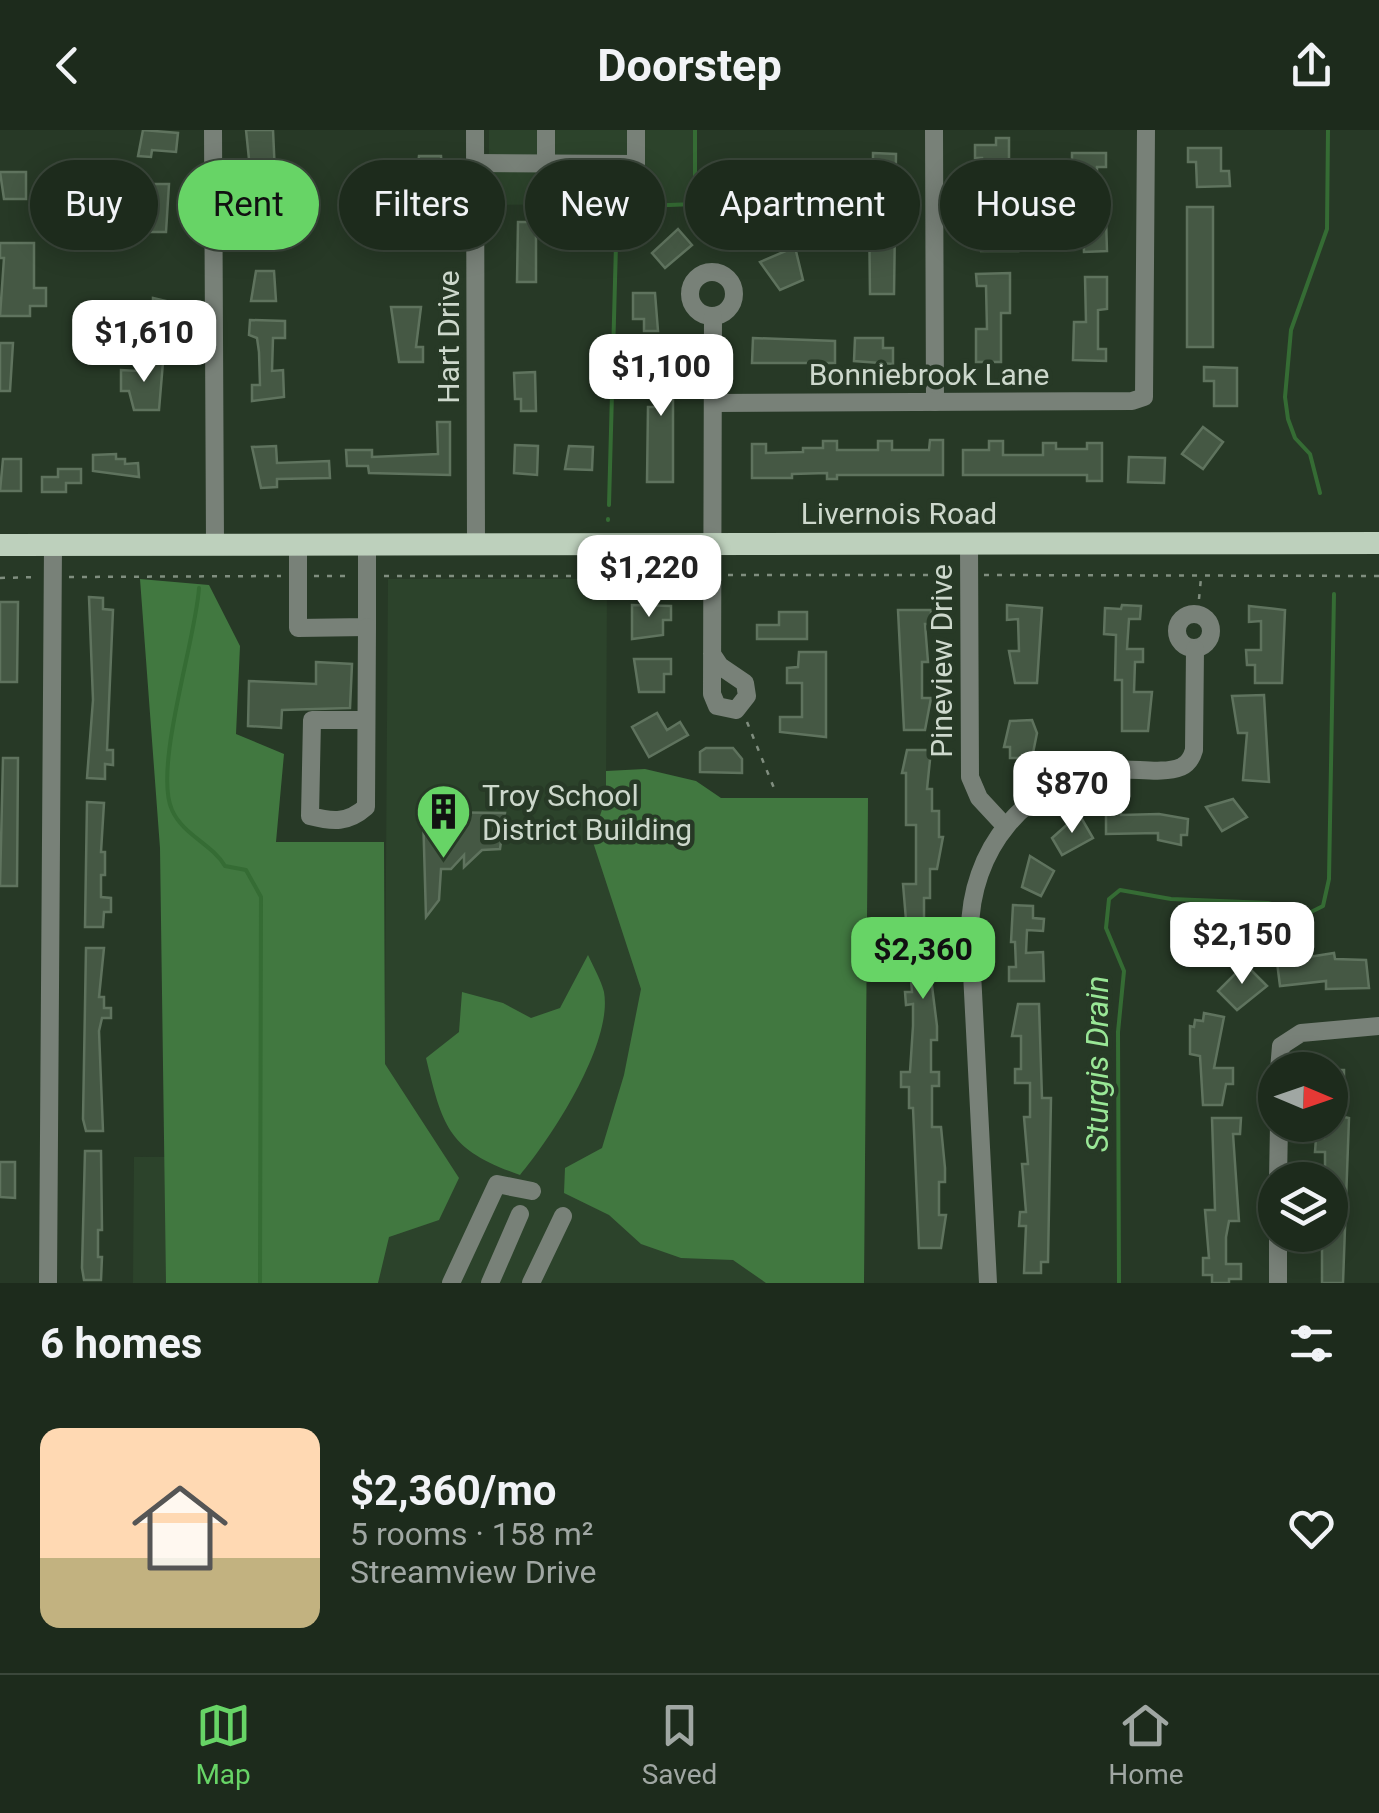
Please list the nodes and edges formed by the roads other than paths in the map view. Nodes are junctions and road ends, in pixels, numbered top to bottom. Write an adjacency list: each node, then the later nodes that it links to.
1 (212, 130): 18 (street)
2 (475, 130): 7 (street, Hart Drive)
3 (546, 130): 8 (street)
4 (636, 130): 9 (street)
5 (934, 130): 12 (street)
6 (1146, 130): 12 (street, Bonniebrook Lane)
7 (475, 160)
8 (546, 160)
9 (636, 160)
10 (475, 250): 21 (street, Hart Drive)
11 (713, 316): 13 (street)
12 (936, 402): 13 (street, Bonniebrook Lane)
13 (713, 403): 14 (street)
14 (712, 543): 15 (main road, Livernois Road); 21 (main road, Livernois Road); 25 (street)
15 (968, 543): 16 (main road, Livernois Road); 27 (street, Pineview Drive)
16 (1379, 543)
17 (53, 544): 18 (main road, Livernois Road); 22 (main road, Livernois Road); 34 (street)
18 (215, 544): 19 (main road, Livernois Road)
19 (298, 544): 20 (main road, Livernois Road); 23 (street)
20 (367, 544): 21 (main road, Livernois Road); 23 (street)
21 (476, 544)
22 (0, 545)
23 (367, 627): 26 (street)
24 (1194, 649): 27 (street)
25 (712, 654)
26 (366, 720): 26 (street)
27 (1005, 826): 38 (street)
28 (1379, 1026): 29 (street)
29 (1280, 1052)
30 (532, 1190): 35 (street)
31 (520, 1214): 36 (street)
32 (563, 1216): 37 (street)
33 (1278, 1252): 39 (street)
34 (48, 1283)
35 (452, 1283)
36 (490, 1283)
37 (531, 1283)
38 (988, 1283)
39 (1278, 1283)

